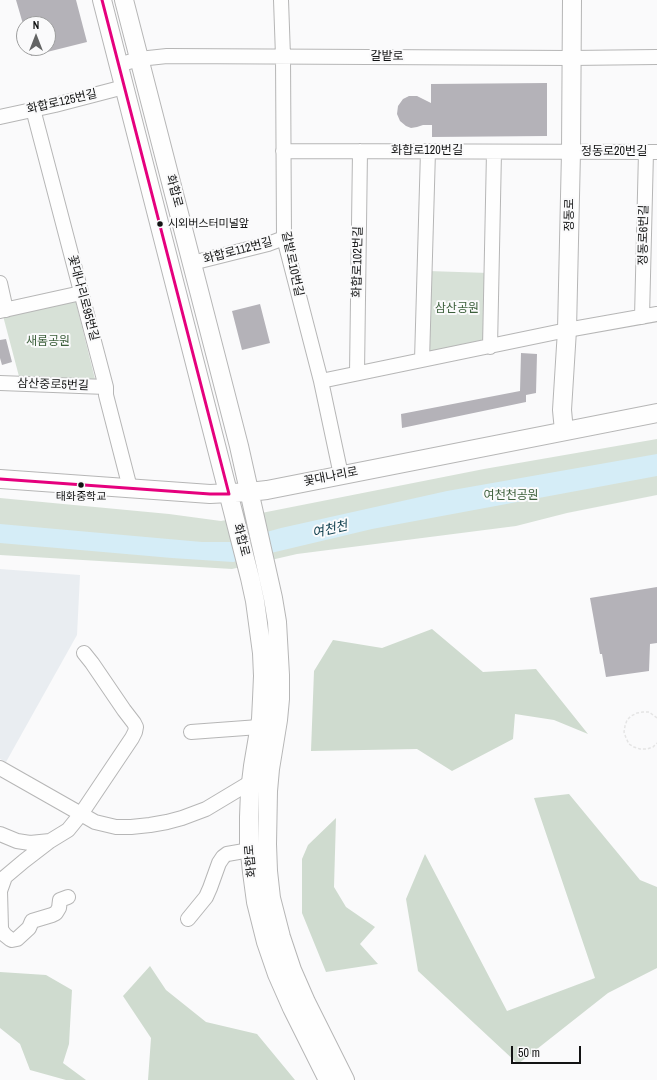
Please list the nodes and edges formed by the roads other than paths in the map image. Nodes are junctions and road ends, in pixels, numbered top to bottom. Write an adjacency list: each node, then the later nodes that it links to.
1 (102, 0): 9 (main road, 화합로)
2 (124, 0): 8 (main road, 화합로)
3 (281, 0): 5 (street, 갈밭로10번길)
4 (572, 0): 7 (main road, 정동로)
5 (283, 56): 7 (street, 갈밭로); 8 (street, 갈밭로); 13 (street, 갈밭로10번길)
6 (657, 57): 7 (street, 갈밭로)
7 (571, 58): 17 (main road, 정동로)
8 (139, 59): 9 (street, 갈밭로); 20 (main road, 화합로)
9 (118, 65): 10 (main road, 화합로)
10 (124, 87): 11 (street, 화합로125번길); 39 (main road, 화합로)
11 (33, 109): 12 (street, 화합로125번길); 22 (street, 꽃대나리로95번길)
12 (0, 117)
13 (283, 151): 14 (street, 화합로120번길); 19 (street, 갈밭로10번길)
14 (360, 151): 15 (street, 화합로120번길); 29 (street, 화합로102번길)
15 (428, 151): 16 (street, 화합로120번길); 28 (street)
16 (494, 152): 17 (street, 화합로120번길); 27 (street)
17 (571, 152): 18 (street, 정동로20번길); 26 (main road, 정동로)
18 (651, 152): 25 (street, 정동로6번길)
19 (284, 238): 20 (street, 화합로112번길); 30 (street, 갈밭로10번길)
20 (192, 262): 38 (main road, 화합로)
21 (0, 283): 23 (street)
22 (81, 293): 23 (street); 32 (street, 꽃대나리로95번길)
23 (3, 311)
24 (657, 314): 25 (street)
25 (642, 317): 26 (street)
26 (567, 330): 27 (street); 34 (main road, 정동로)
27 (490, 347): 28 (street)
28 (422, 360): 29 (street)
29 (357, 373): 30 (street)
30 (320, 381): 35 (street, 갈밭로10번길)
31 (0, 383): 32 (street, 삼산중로5번길)
32 (106, 387): 37 (street, 꽃대나리로95번길)
33 (657, 412): 34 (main road, 꽃대나리로)
34 (564, 431): 35 (main road, 꽃대나리로)
35 (341, 475): 38 (main road, 꽃대나리로)
36 (0, 478): 37 (main road, 꽃대나리로)
37 (130, 488): 39 (main road, 꽃대나리로)
38 (249, 492): 39 (main road, 꽃대나리로); 53 (main road, 화합로)
39 (229, 494): 41 (main road, 화합로)
40 (84, 653): 45 (street)
41 (259, 727): 42 (street); 44 (main road, 화합로)
42 (191, 732)
43 (0, 768): 45 (street)
44 (251, 782): 45 (street); 48 (main road, 화합로)
45 (80, 814): 47 (street)
46 (0, 834): 47 (street)
47 (50, 841): 50 (street)
48 (250, 850): 51 (street); 52 (main road, 화합로)
49 (68, 897): 50 (street)
50 (0, 909)
51 (188, 919)
52 (328, 1080)
53 (345, 1080)

